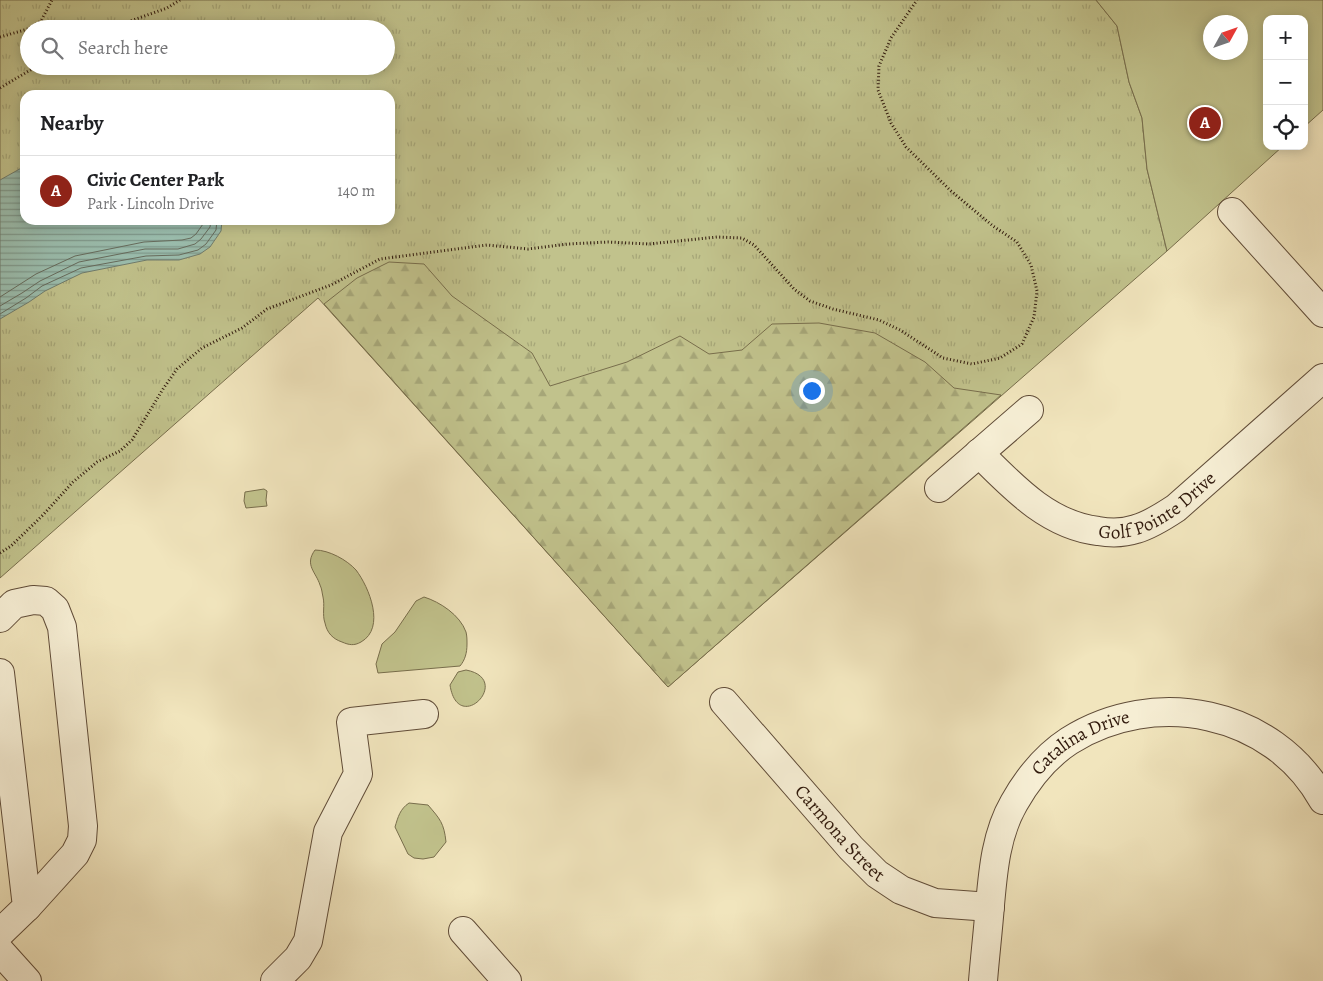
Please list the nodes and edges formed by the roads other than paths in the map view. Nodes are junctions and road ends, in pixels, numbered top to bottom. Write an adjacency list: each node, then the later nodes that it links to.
1 (1232, 212): 2 (street)
2 (1323, 313)
3 (1323, 378): 5 (street, Golf Pointe Drive)
4 (1029, 410): 5 (street)
5 (980, 453): 6 (street)
6 (939, 488)
7 (0, 618): 12 (street)
8 (0, 673): 12 (street)
9 (724, 702): 13 (street, Carmona Street)
10 (424, 714): 18 (street)
11 (1321, 798): 13 (street, Catalina Drive)
12 (27, 907): 15 (street)
13 (990, 907): 20 (street, Catalina Drive)
14 (463, 931): 19 (street)
15 (0, 932)
16 (0, 951): 17 (street)
17 (27, 981)
18 (275, 981)
19 (507, 981)
20 (983, 981)

